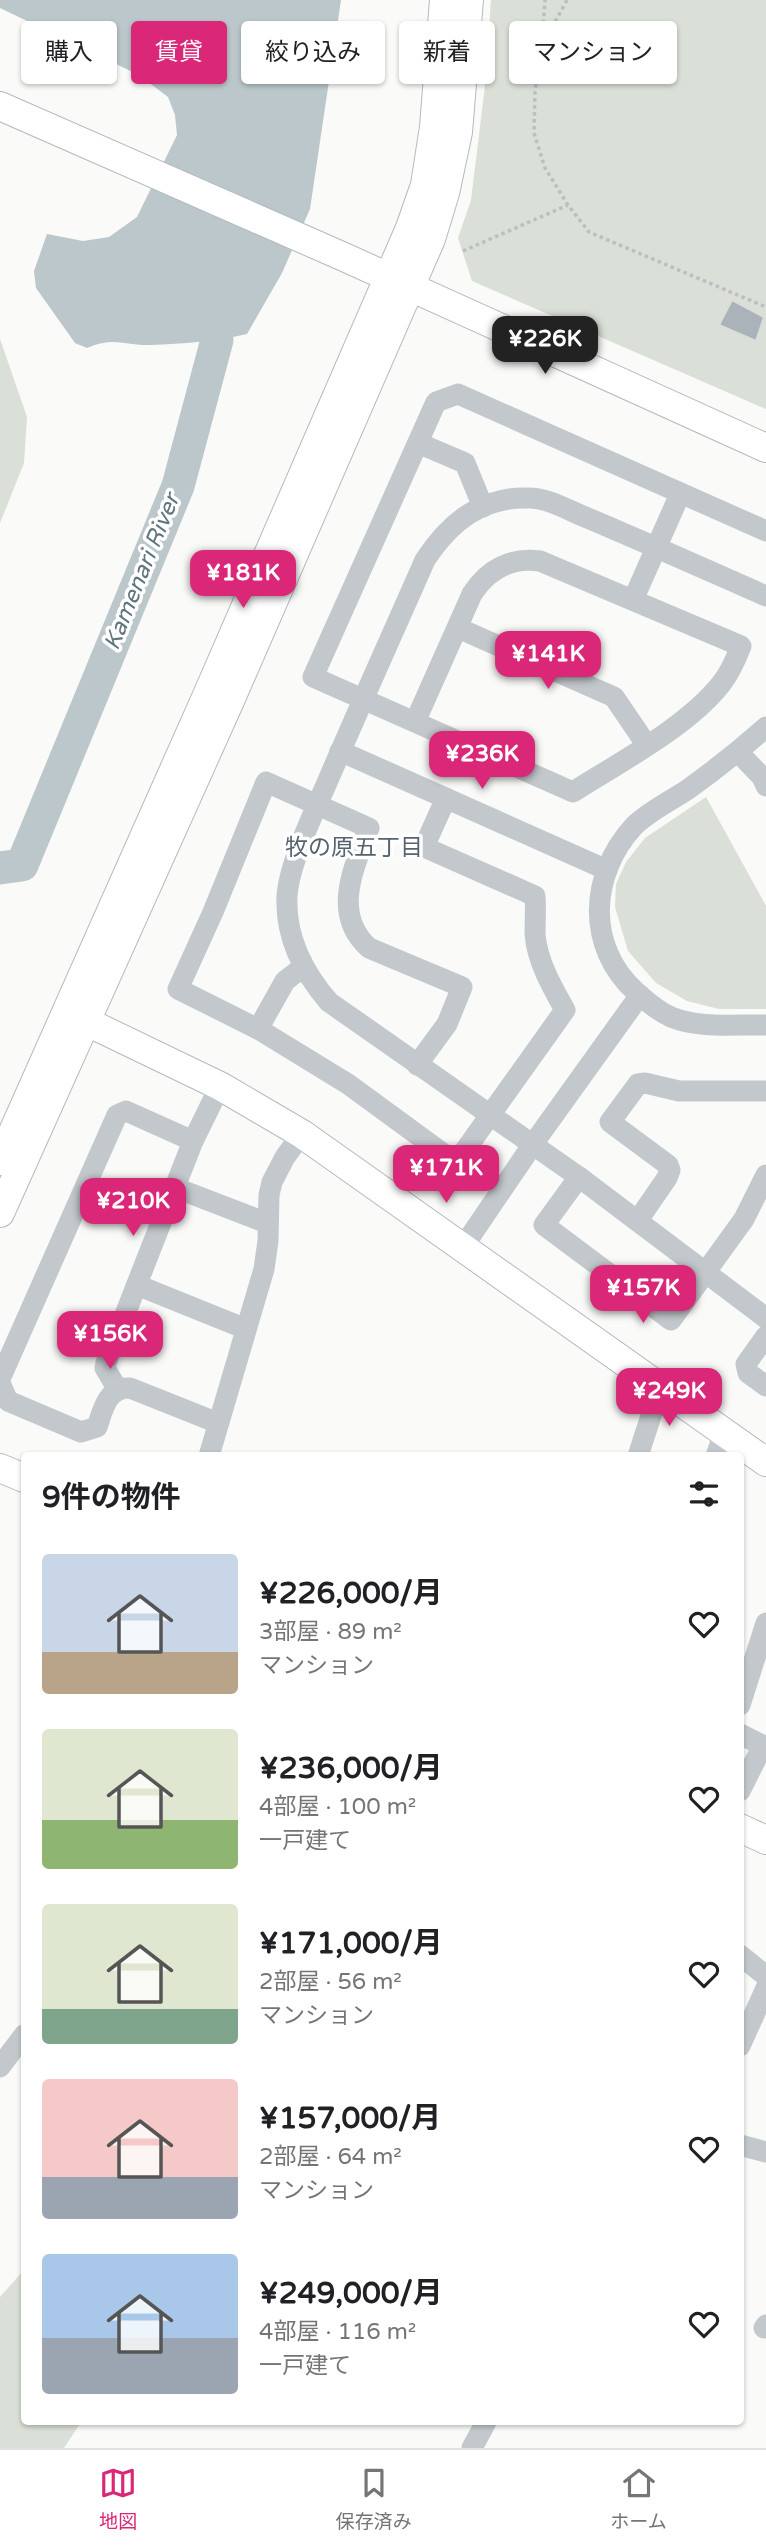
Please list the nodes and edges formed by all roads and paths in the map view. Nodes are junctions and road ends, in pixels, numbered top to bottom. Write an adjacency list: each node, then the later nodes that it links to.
1 (444, 0): 11 (street)
2 (469, 0): 11 (street)
3 (545, 0): 5 (path)
4 (567, 0): 6 (path)
5 (544, 21)
6 (556, 21)
7 (536, 84): 9 (path)
8 (0, 106): 11 (street)
9 (568, 205): 10 (path); 12 (path)
10 (463, 251)
11 (400, 283): 14 (street); 34 (street); 44 (street)
12 (766, 307)
13 (418, 443): 15 (street); 16 (street); 22 (street)
14 (766, 448)
15 (680, 494): 17 (street); 18 (street)
16 (483, 507): 18 (street); 22 (street)
17 (766, 531)
18 (657, 547): 19 (street); 20 (street)
19 (766, 595)
20 (633, 600): 21 (street); 25 (street)
21 (458, 628): 23 (street); 25 (street)
22 (363, 700): 23 (street); 26 (street)
23 (415, 722): 25 (street)
24 (766, 727): 27 (street)
25 (646, 744)
26 (340, 751): 29 (street); 30 (street)
27 (738, 752): 28 (street); 31 (street)
28 (766, 786)
29 (446, 798): 31 (street); 40 (street)
30 (317, 806): 32 (street); 36 (street); 37 (street)
31 (607, 870): 33 (street)
32 (303, 967): 36 (street); 37 (street)
33 (640, 995): 35 (street); 43 (street)
34 (85, 1021): 38 (street); 48 (street)
35 (766, 1025)
36 (258, 1029): 40 (street)
37 (417, 1065): 40 (street)
38 (220, 1086): 41 (street); 42 (street)
39 (766, 1091): 49 (street)
40 (491, 1114): 43 (street)
41 (302, 1135): 50 (street); 51 (street)
42 (193, 1141): 47 (street); 57 (street)
43 (533, 1144): 46 (street); 51 (street)
44 (0, 1161)
45 (766, 1175): 52 (street)
46 (579, 1177): 49 (street); 52 (street)
47 (176, 1188): 50 (street); 53 (street)
48 (0, 1213)
49 (638, 1220): 52 (street)
50 (268, 1223): 55 (street)
51 (463, 1247): 59 (street)
52 (706, 1273): 54 (street)
53 (137, 1285): 55 (street); 60 (street)
54 (766, 1318)
55 (246, 1329): 61 (street)
56 (766, 1336): 58 (street)
57 (0, 1381): 60 (street)
58 (766, 1386)
59 (660, 1388): 62 (street); 64 (street)
60 (118, 1390): 61 (street)
61 (218, 1423): 63 (street)
62 (720, 1445): 65 (street)
63 (210, 1452)
64 (639, 1452)
65 (739, 1452)
66 (744, 1454): 67 (street)
67 (766, 1462)
68 (0, 1468): 69 (street)
69 (21, 1477)
70 (766, 1623): 71 (street)
71 (744, 1692)
72 (744, 1736): 73 (street)
73 (764, 1746): 74 (street)
74 (744, 1784)
75 (744, 1830): 76 (street)
76 (766, 1840)
77 (744, 1958): 78 (street)
78 (766, 1976)
79 (766, 1988): 81 (street)
80 (21, 2039): 82 (street)
81 (744, 2040)
82 (0, 2067)
83 (744, 2146): 84 (street)
84 (766, 2152)
85 (484, 2425): 86 (street)
86 (472, 2448)

